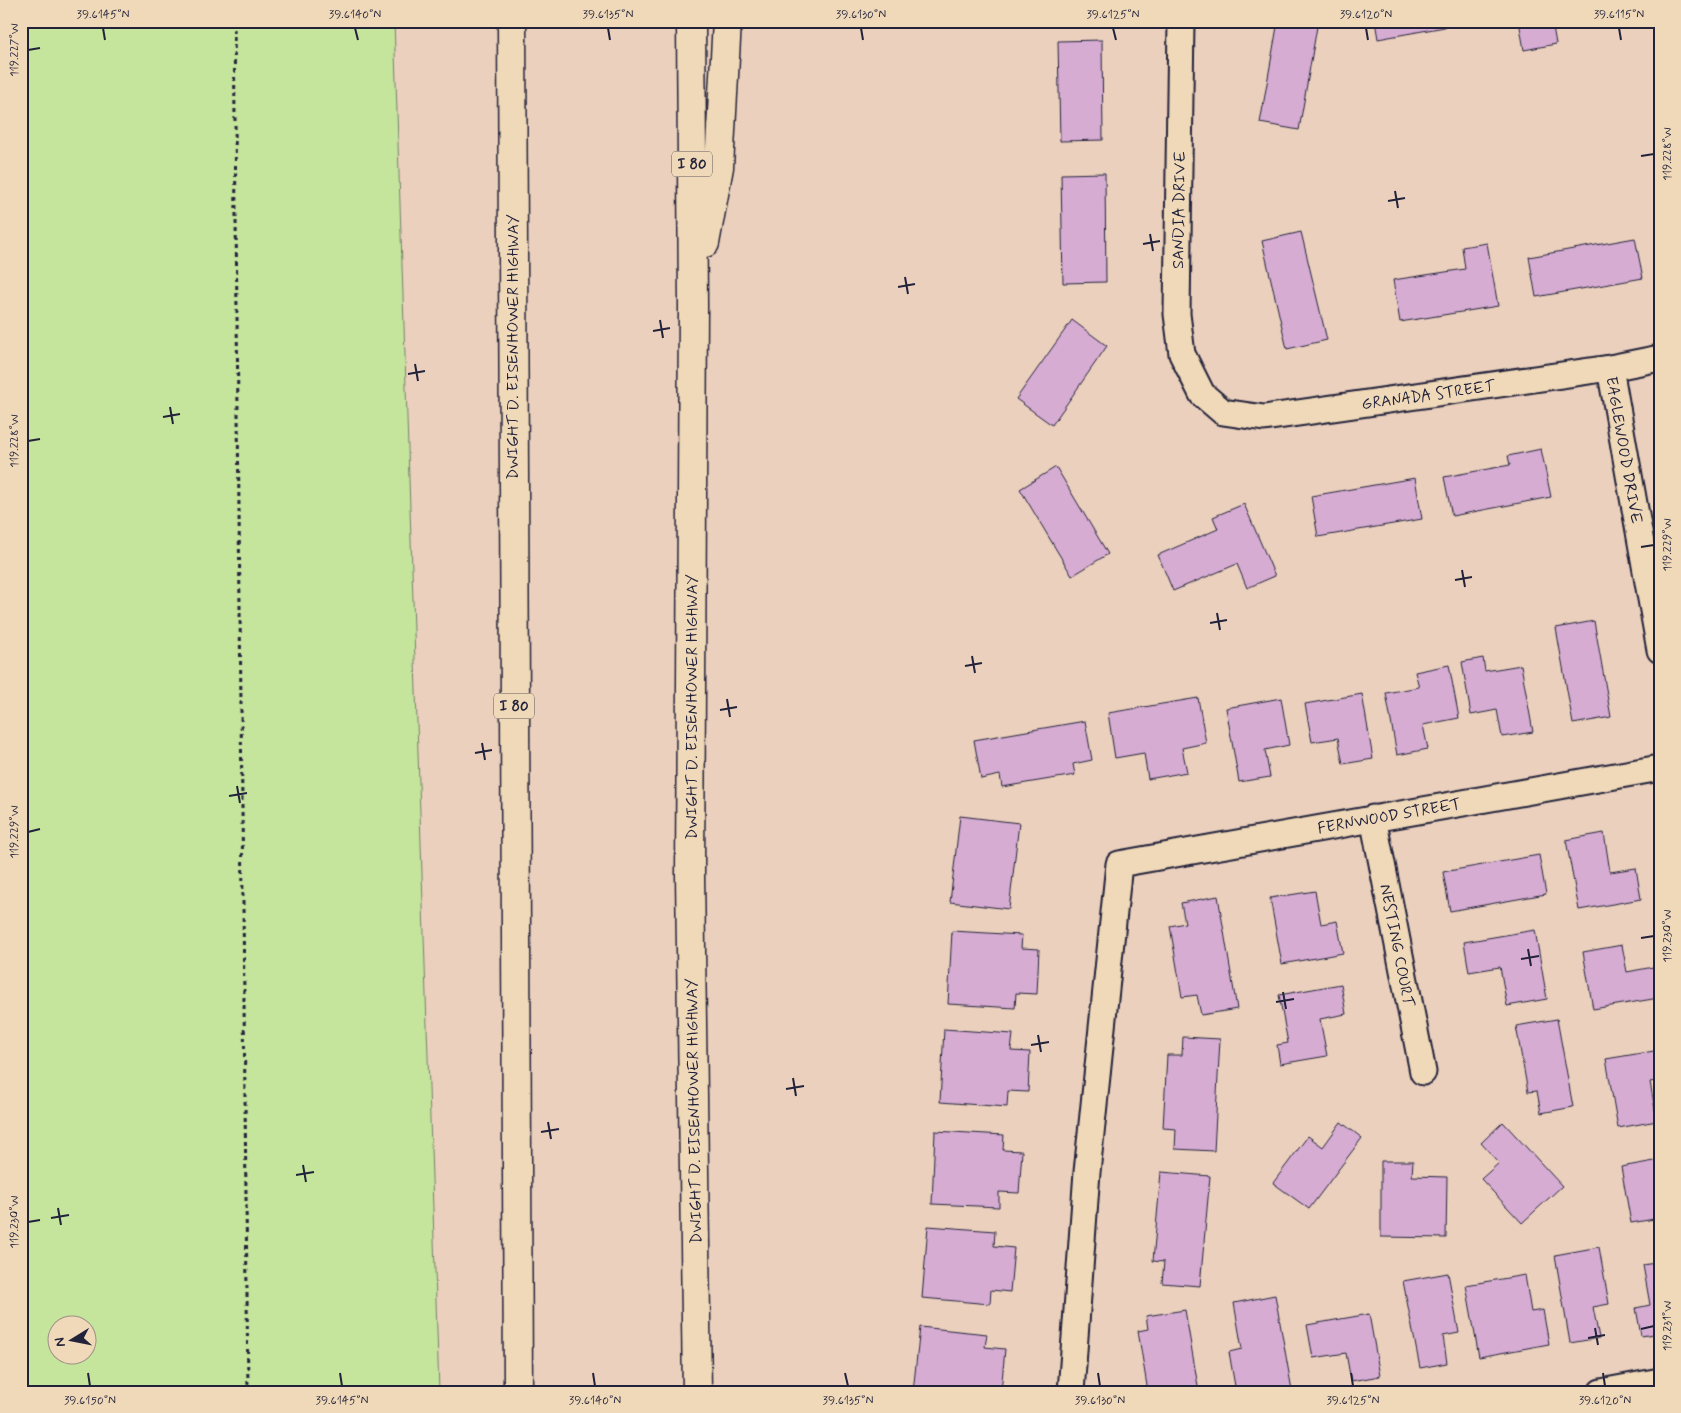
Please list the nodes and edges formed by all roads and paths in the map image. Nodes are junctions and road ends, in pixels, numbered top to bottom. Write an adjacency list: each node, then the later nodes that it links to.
1 (234, 21): 15 (path)
2 (512, 21): 16 (highway, DWIGHT D. EISENHOWER HIGHWAY / I 80)
3 (691, 21): 6 (highway, DWIGHT D. EISENHOWER HIGHWAY / I 80)
4 (727, 21): 6 (highway)
5 (1181, 21): 9 (street, SANDIA DRIVE)
6 (693, 306): 17 (highway, DWIGHT D. EISENHOWER HIGHWAY / I 80)
7 (1660, 358): 8 (street, GRANADA STREET)
8 (1610, 368): 9 (street, GRANADA STREET); 10 (street, EAGLEWOOD DRIVE)
9 (1202, 394)
10 (1660, 650)
11 (1660, 768): 12 (street, FERNWOOD STREET)
12 (1374, 818): 13 (street, NESTING COURT); 18 (street, FERNWOOD STREET)
13 (1423, 1072)
14 (1660, 1381): 19 (street)
15 (248, 1392)
16 (518, 1392)
17 (697, 1392)
18 (1071, 1392)
19 (1600, 1392)

